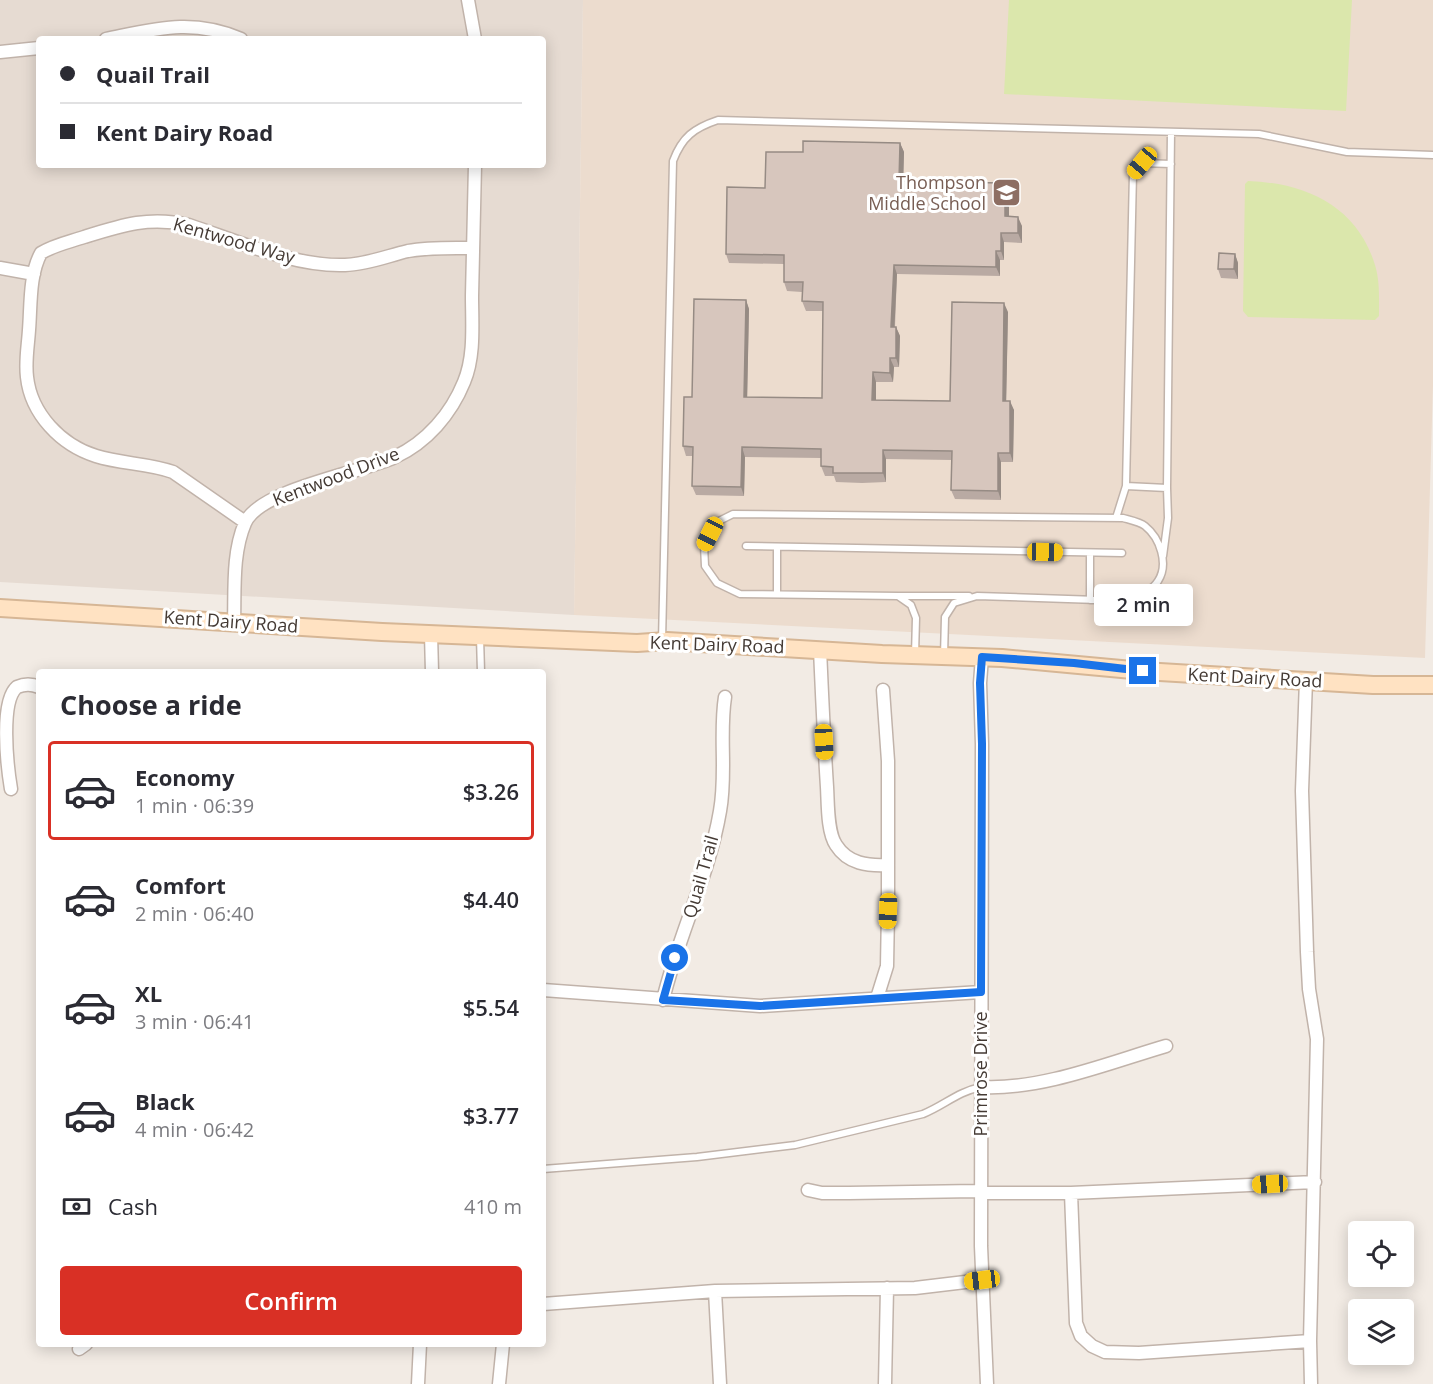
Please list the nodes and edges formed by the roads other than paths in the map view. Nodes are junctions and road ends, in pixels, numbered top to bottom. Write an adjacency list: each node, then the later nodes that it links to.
1 (468, 0): 4 (street)
2 (123, 36): 3 (street)
3 (233, 36)
4 (474, 36)
5 (36, 48): 6 (street)
6 (0, 52)
7 (1171, 132): 8 (lane); 9 (lane); 31 (lane)
8 (1433, 155)
9 (1171, 164): 14 (lane); 15 (lane)
10 (475, 168): 11 (street, Kentwood Drive)
11 (473, 248): 13 (street, Kentwood Way); 17 (street, Kentwood Drive)
12 (0, 268): 13 (street)
13 (34, 274): 17 (street, Kentwood Way)
14 (1126, 486): 15 (lane); 16 (lane)
15 (1167, 488): 22 (lane)
16 (1116, 518): 22 (lane); 23 (lane)
17 (245, 522): 28 (street)
18 (746, 546): 19 (lane)
19 (777, 547): 20 (lane); 23 (lane)
20 (1090, 553): 21 (lane); 26 (lane)
21 (1122, 553)
22 (1163, 560): 26 (lane)
23 (777, 594): 24 (lane)
24 (898, 596): 25 (lane); 33 (lane)
25 (977, 596): 26 (lane); 34 (lane)
26 (1090, 600)
27 (0, 608): 28 (street, Kent Dairy Road)
28 (234, 622): 29 (street, Kent Dairy Road)
29 (431, 634): 30 (street, Kent Dairy Road); 36 (street)
30 (480, 636): 31 (street, Kent Dairy Road); 37 (lane)
31 (662, 641): 32 (street, Kent Dairy Road)
32 (820, 649): 33 (street, Kent Dairy Road); 44 (street)
33 (915, 656): 34 (street, Kent Dairy Road)
34 (944, 657): 35 (street, Kent Dairy Road)
35 (982, 657): 38 (street, Kent Dairy Road); 46 (street, Primrose Drive)
36 (429, 669)
37 (482, 669)
38 (1306, 680): 40 (street, Kent Dairy Road); 52 (street)
39 (36, 685): 43 (street)
40 (1433, 685)
41 (883, 690): 44 (street)
42 (725, 697): 48 (street, Quail Trail)
43 (10, 789)
44 (888, 865): 47 (street)
45 (546, 990): 48 (street)
46 (981, 992): 47 (street); 50 (street, Primrose Drive)
47 (877, 998): 48 (street)
48 (663, 1000)
49 (1166, 1046): 50 (street)
50 (982, 1087): 51 (lane); 54 (street, Primrose Drive)
51 (546, 1169)
52 (1315, 1182): 55 (street); 60 (street)
53 (808, 1190): 54 (street)
54 (981, 1193): 55 (street); 56 (street, Primrose Drive)
55 (1071, 1193): 60 (street)
56 (982, 1280): 57 (street); 67 (street, Primrose Drive)
57 (887, 1288): 58 (street); 66 (street)
58 (715, 1291): 59 (street); 65 (street)
59 (546, 1304)
60 (1310, 1341): 68 (street)
61 (420, 1347): 63 (street)
62 (503, 1347): 64 (street)
63 (418, 1384)
64 (500, 1384)
65 (720, 1384)
66 (885, 1384)
67 (987, 1384)
68 (1311, 1384)

